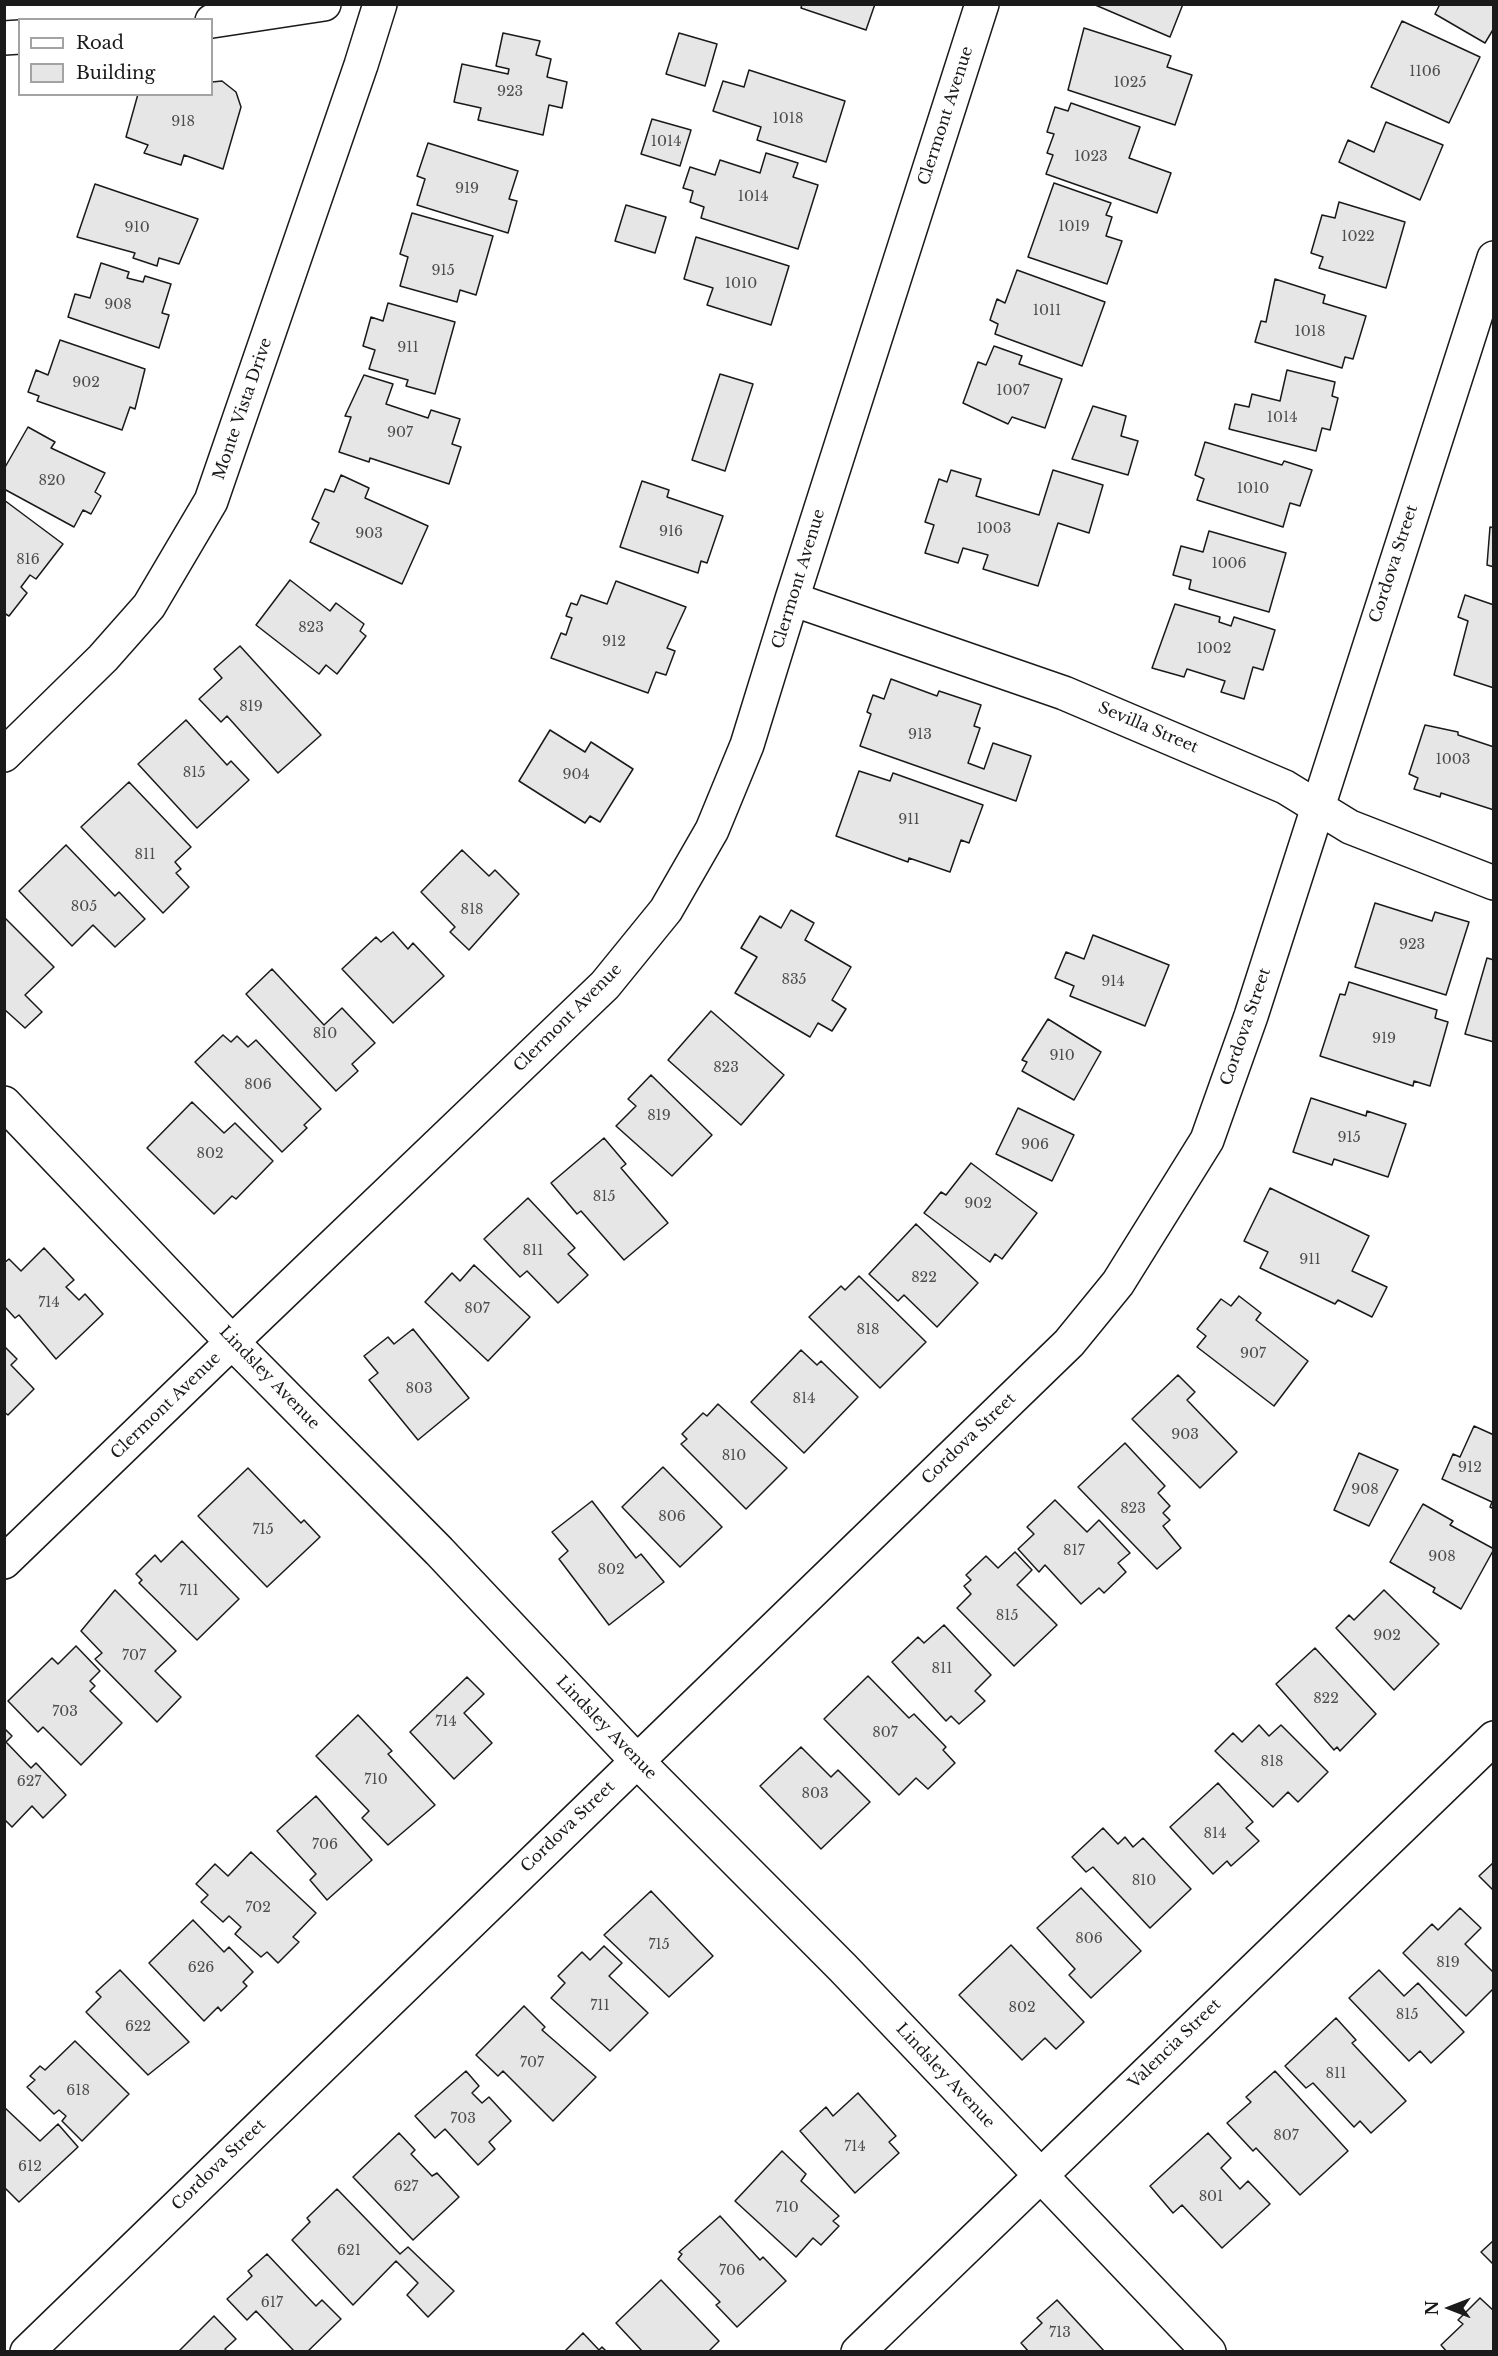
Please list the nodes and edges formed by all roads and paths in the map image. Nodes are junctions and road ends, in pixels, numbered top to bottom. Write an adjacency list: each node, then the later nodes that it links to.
1 (324, 4): 4 (street)
2 (380, 4): 7 (street, Monte Vista Drive)
3 (982, 4): 6 (street, Clermont Avenue)
4 (213, 21)
5 (1494, 258): 8 (street, Cordova Street)
6 (792, 599): 8 (street, Sevilla Street); 11 (street, Clermont Avenue)
7 (4, 755)
8 (1317, 805): 9 (street, Sevilla Street); 14 (street, Cordova Street)
9 (1494, 883)
10 (4, 1103): 11 (street, Lindsley Avenue)
11 (232, 1342): 12 (street, Clermont Avenue); 14 (street, Lindsley Avenue)
12 (4, 1562)
13 (1494, 1738): 15 (street, Valencia Street)
14 (636, 1760): 15 (street, Lindsley Avenue); 16 (street, Cordova Street)
15 (1040, 2176): 17 (street, Valencia Street); 18 (street, Lindsley Avenue)
16 (27, 2352)
17 (858, 2352)
18 (1209, 2352)

